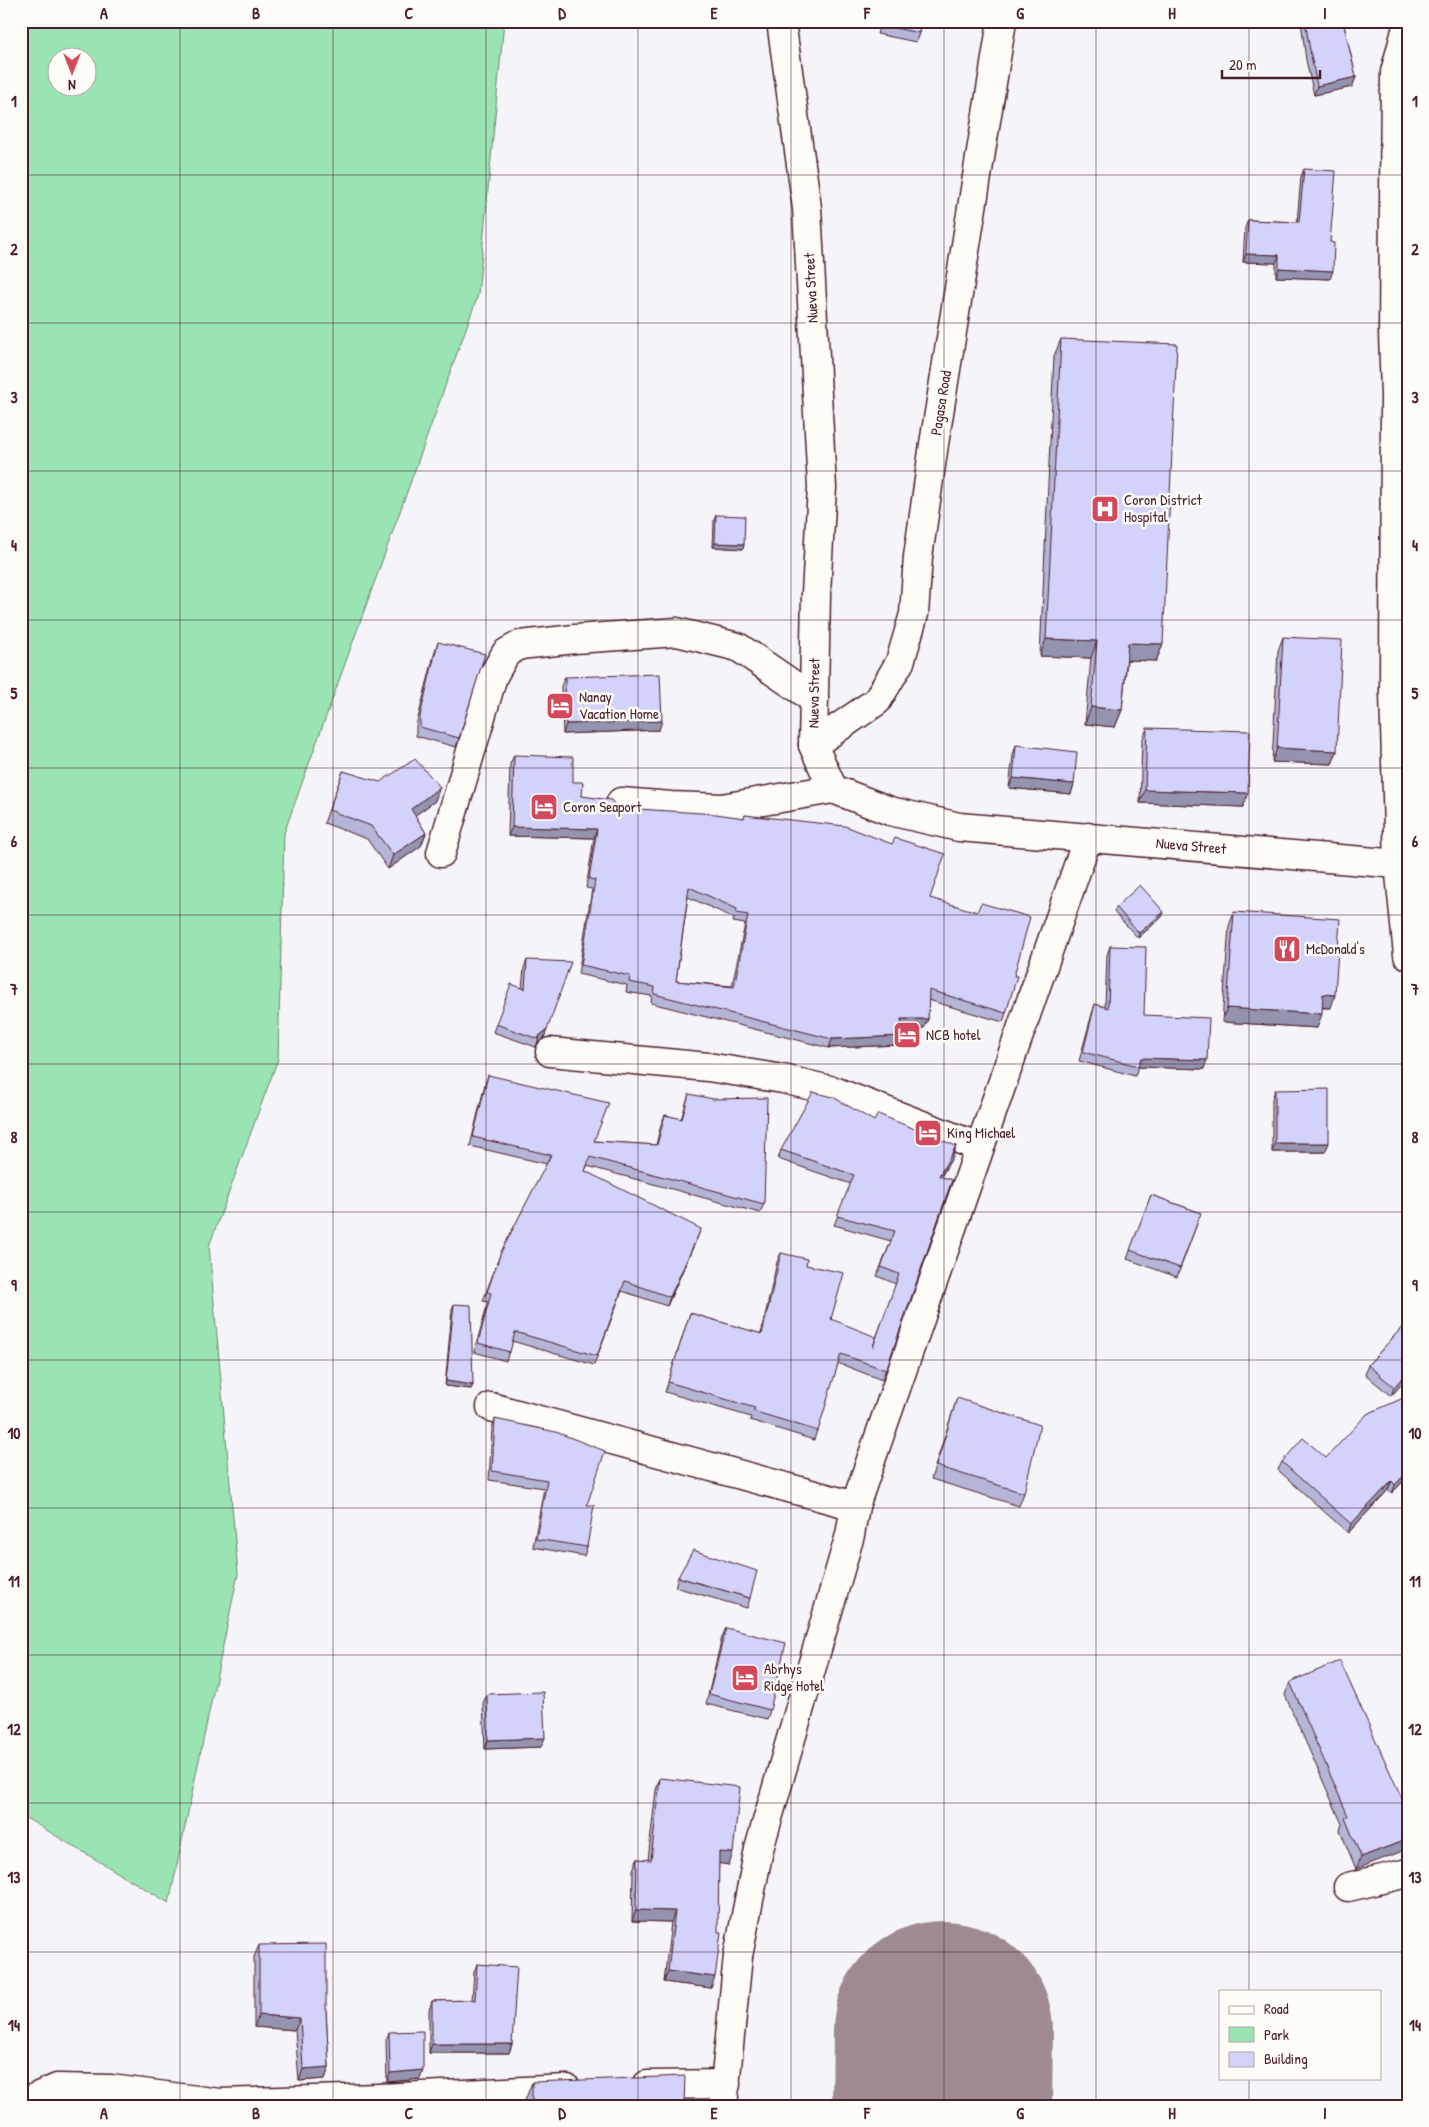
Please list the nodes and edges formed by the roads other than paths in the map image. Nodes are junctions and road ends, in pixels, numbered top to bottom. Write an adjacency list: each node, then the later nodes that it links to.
1 (781, 21): 4 (street, Nueva Street)
2 (1002, 21): 5 (street, Pagasa Road)
3 (1408, 23): 10 (street)
4 (814, 698): 5 (street, Nueva Street); 9 (street)
5 (813, 746): 6 (street, Nueva Street)
6 (833, 789): 7 (street); 8 (street, Nueva Street)
7 (622, 802)
8 (1088, 837): 10 (street, Nueva Street); 14 (street)
9 (441, 853)
10 (1399, 864): 11 (street)
11 (1406, 907): 12 (street)
12 (1408, 955)
13 (550, 1052): 14 (street)
14 (980, 1147): 16 (street)
15 (491, 1407): 16 (street)
16 (855, 1506): 21 (street)
17 (1408, 1873): 18 (street)
18 (1348, 1887)
19 (626, 2086): 21 (street)
20 (597, 2088): 22 (street)
21 (724, 2095)
22 (27, 2106)

